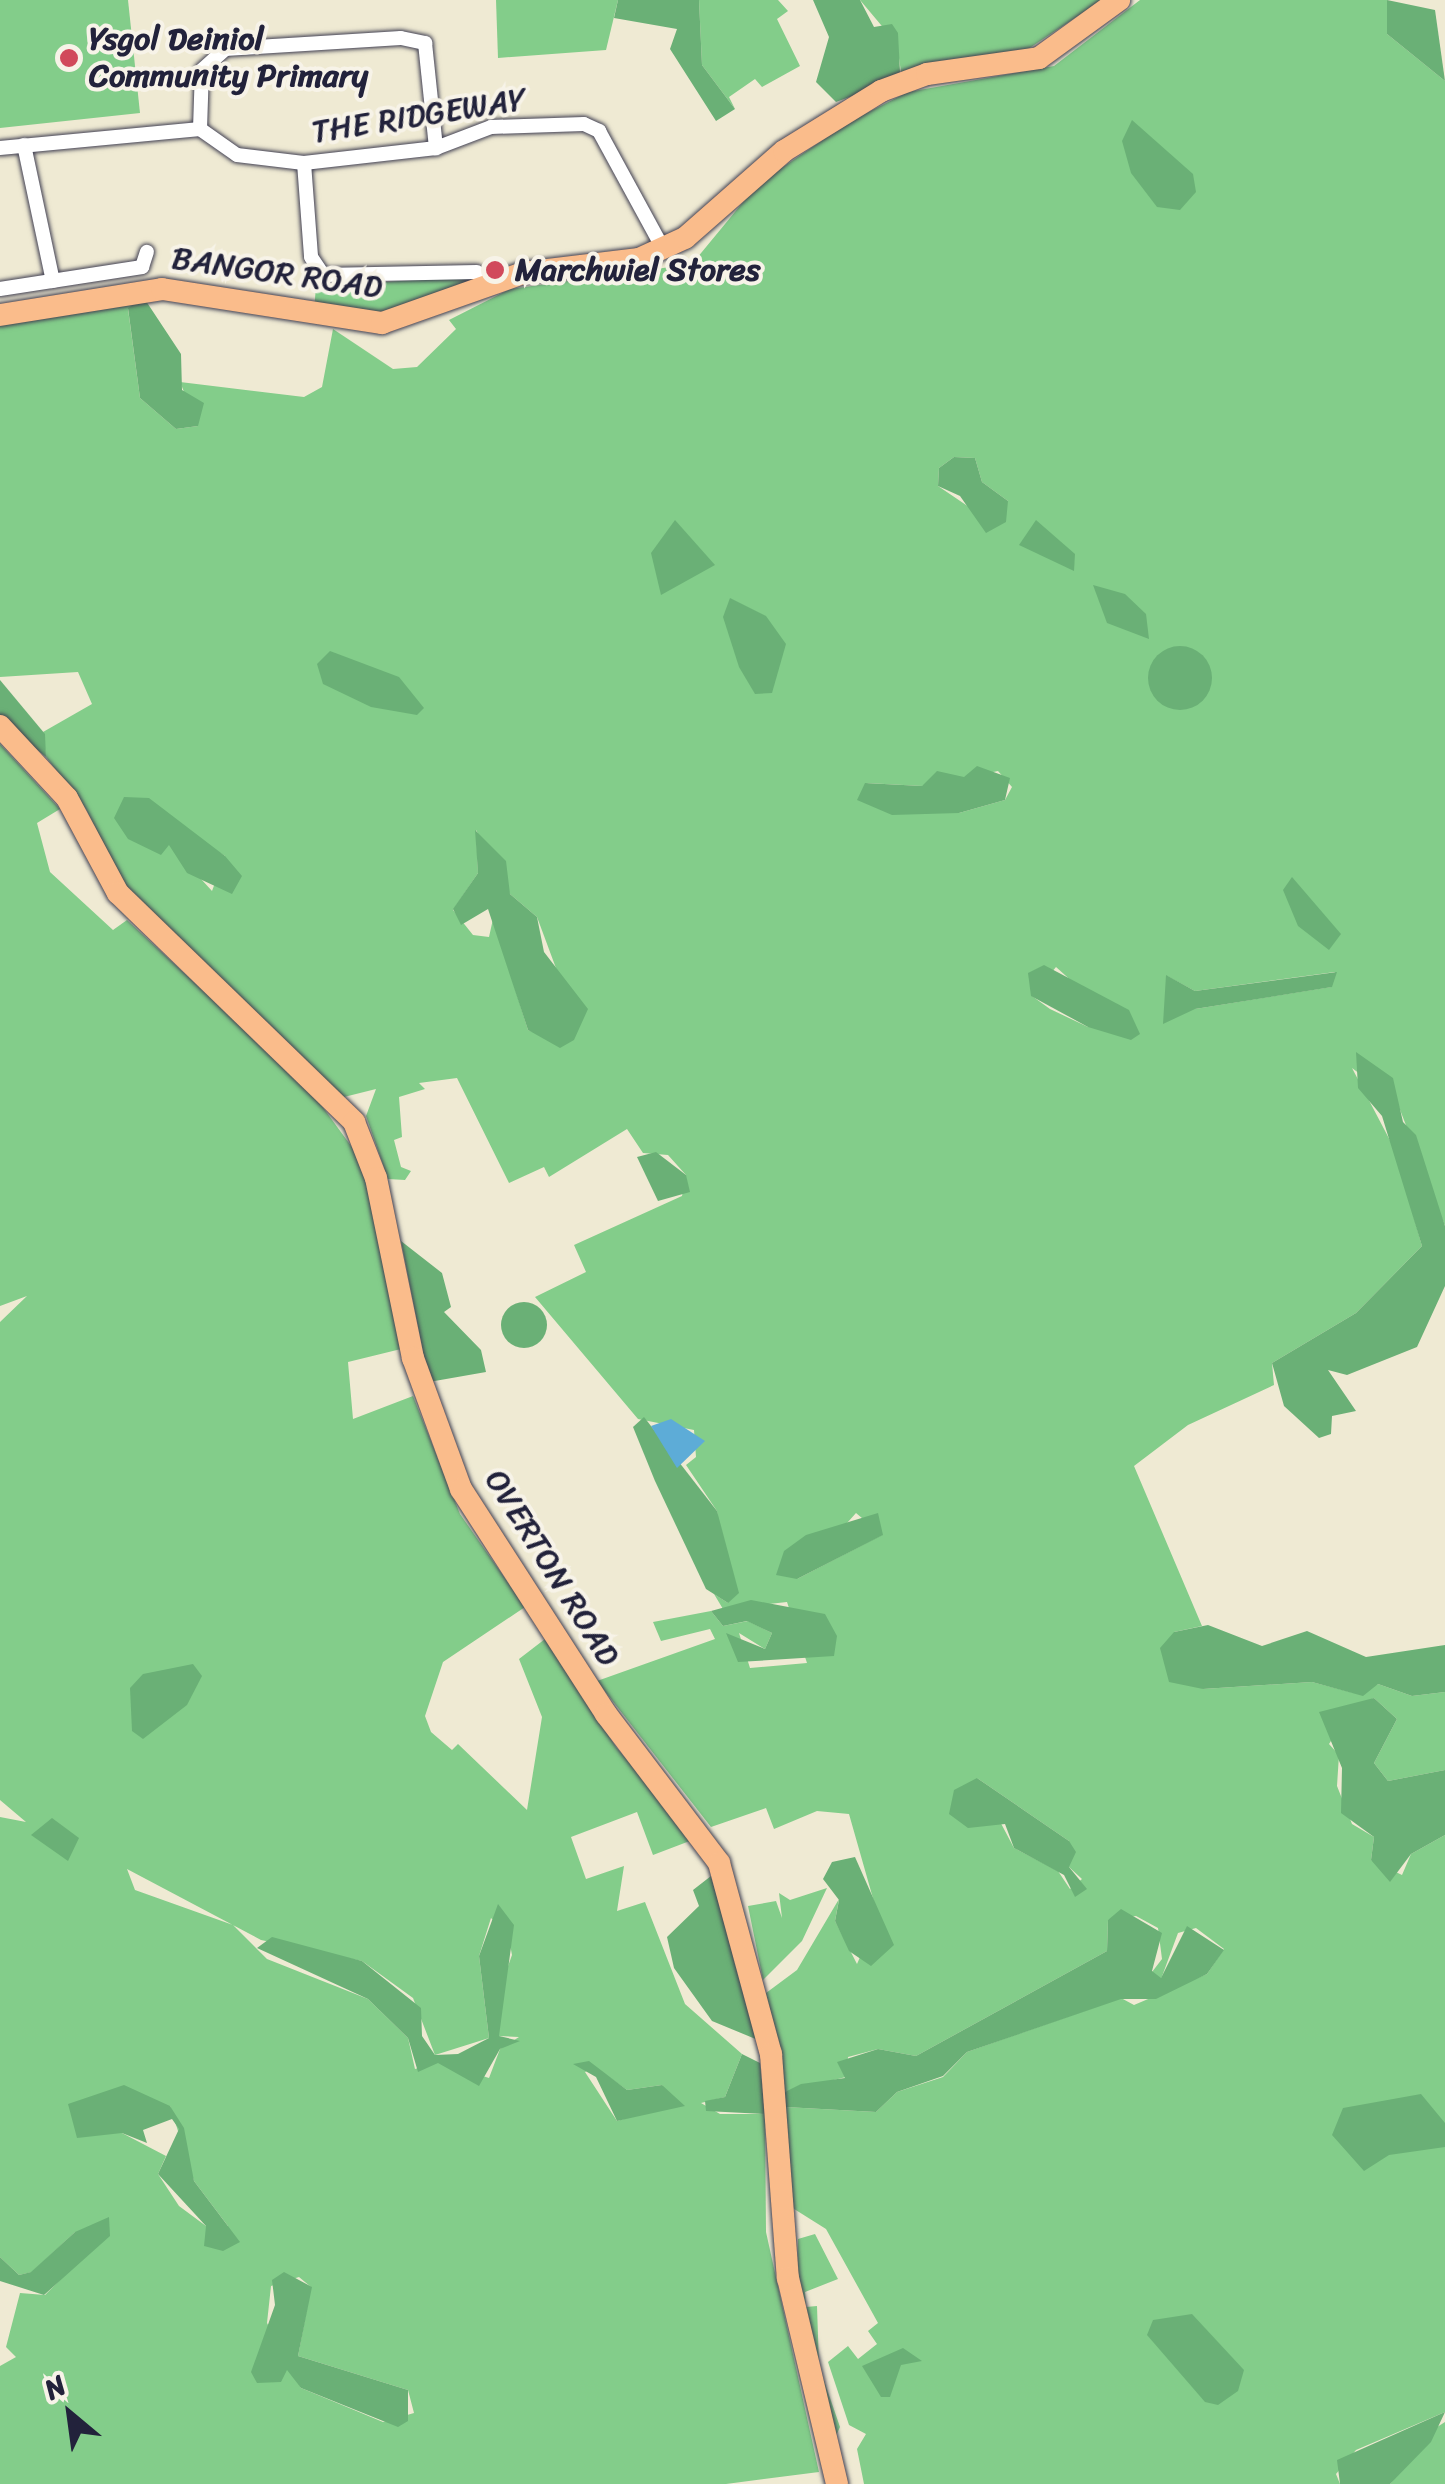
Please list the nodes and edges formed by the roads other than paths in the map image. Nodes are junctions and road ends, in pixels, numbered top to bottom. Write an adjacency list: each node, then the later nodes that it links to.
1 (1119, 0): 7 (main road)
2 (200, 129): 3 (street); 5 (street); 6 (street, THE RIDGEWAY)
3 (24, 145): 4 (street); 10 (street)
4 (0, 148)
5 (436, 148): 6 (street, THE RIDGEWAY); 7 (street, THE RIDGEWAY)
6 (304, 163): 9 (street)
7 (664, 250): 12 (main road, BANGOR ROAD)
8 (147, 252): 10 (street)
9 (477, 272)
10 (53, 280): 11 (street)
11 (0, 290)
12 (0, 314)
13 (0, 726): 14 (main road, OVERTON ROAD)
14 (837, 2484)

